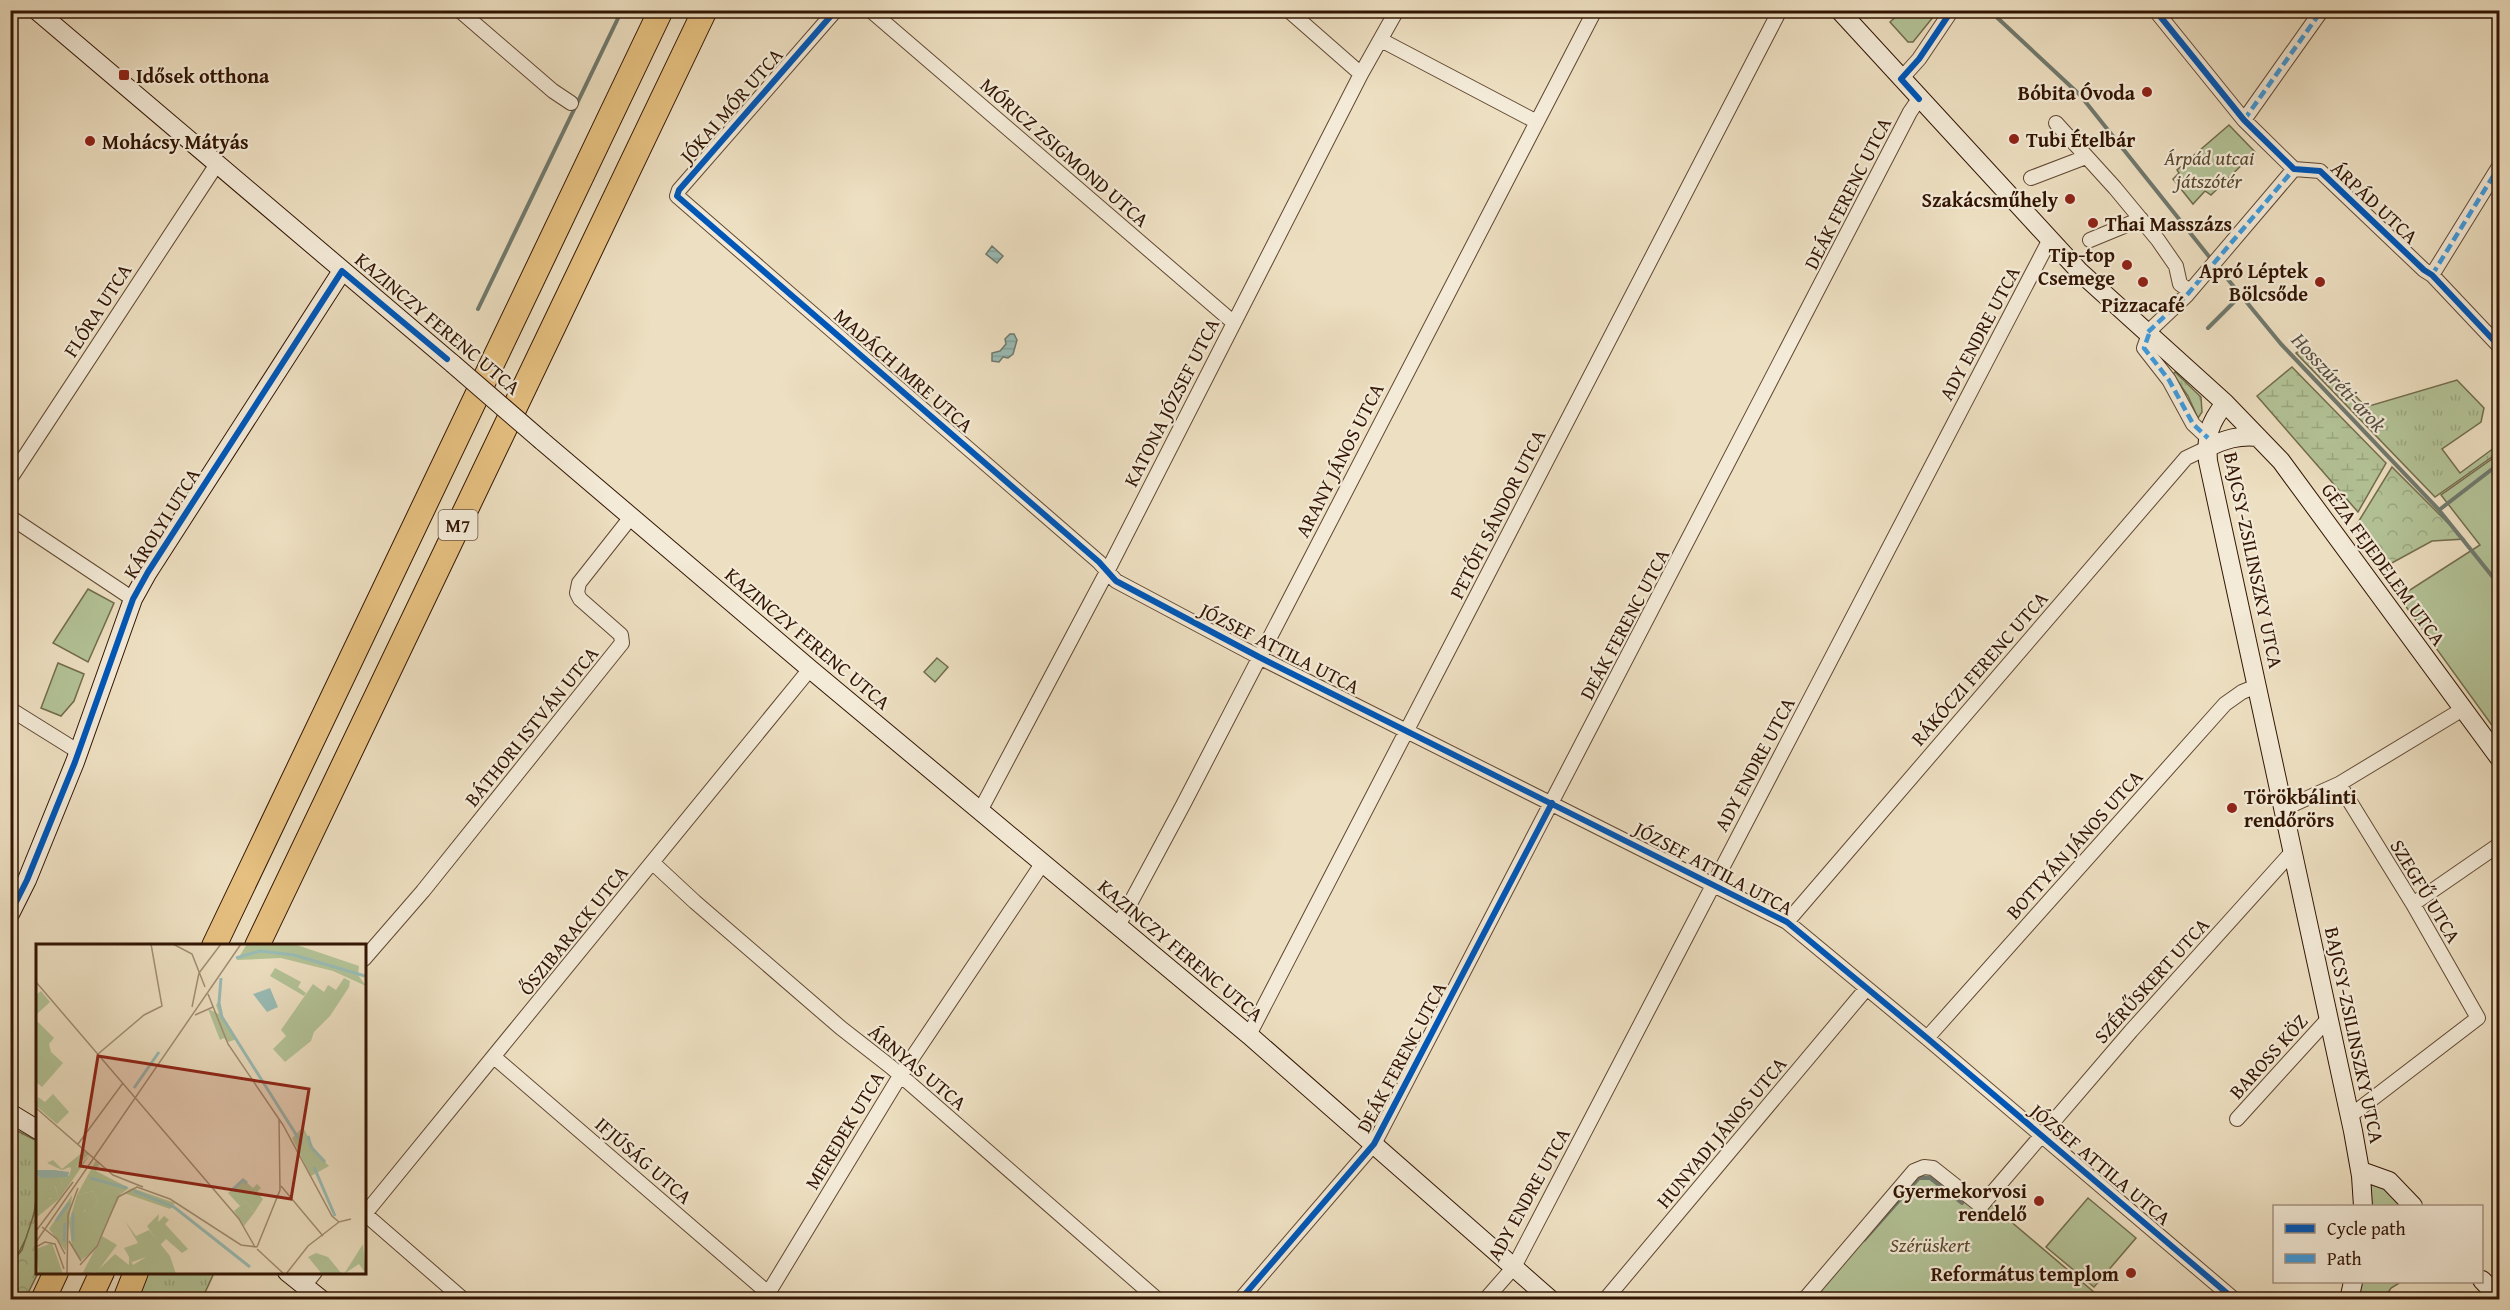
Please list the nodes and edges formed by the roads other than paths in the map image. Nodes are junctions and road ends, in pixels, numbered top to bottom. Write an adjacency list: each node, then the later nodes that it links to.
1 (36, 10): 24 (street, KAZINCZY FERENC UTCA)
2 (459, 10): 19 (street)
3 (661, 10): 68 (highway, M7)
4 (705, 10): 60 (highway, M7)
5 (837, 10): 28 (street, JÓKAI MÓR UTCA)
6 (870, 10): 35 (street, MÓRICZ ZSIGMOND UTCA)
7 (1288, 10): 16 (street)
8 (1396, 10): 15 (street, KATONA JÓZSEF UTCA)
9 (1595, 10): 21 (street, ARANY JÁNOS UTCA)
10 (1780, 10): 51 (street, PETŐFI SÁNDOR UTCA)
11 (1839, 10): 17 (street)
12 (1952, 10): 17 (street)
13 (2156, 10): 20 (street)
14 (2322, 10): 20 (street)
15 (1381, 40): 16 (street, KATONA JÓZSEF UTCA); 21 (street)
16 (1361, 74): 35 (street, KATONA JÓZSEF UTCA)
17 (1901, 79): 18 (street)
18 (1919, 99): 31 (street); 55 (street, DEÁK FERENC UTCA)
19 (571, 103)
20 (2244, 120): 26 (street)
21 (1536, 122): 46 (street, ARANY JÁNOS UTCA)
22 (2056, 123): 23 (street)
23 (2086, 157): 27 (street); 29 (street)
24 (217, 164): 32 (street, KAZINCZY FERENC UTCA); 41 (street, FLÓRA UTCA)
25 (2499, 165): 33 (street)
26 (2294, 169): 33 (street, ÁRPÁD UTCA); 34 (street)
27 (2031, 178)
28 (677, 196): 44 (street, MADÁCH IMRE UTCA)
29 (2141, 219): 30 (street); 34 (street)
30 (2090, 240)
31 (2049, 241): 36 (street); 63 (street, ADY ENDRE UTCA)
32 (342, 272): 43 (street, KAZINCZY FERENC UTCA, bridge); 45 (street, KÁROLYI UTCA)
33 (2432, 274): 37 (street, ÁRPÁD UTCA)
34 (2190, 291): 36 (street)
35 (1234, 322): 44 (street, KATONA JÓZSEF UTCA)
36 (2148, 333): 38 (street); 40 (street)
37 (2499, 347)
38 (2225, 403): 39 (street, GÉZA FEJEDELEM UTCA); 40 (street, BAJCSY-ZSILINSZKY UTCA)
39 (2258, 437): 40 (street); 50 (street, GÉZA FEJEDELEM UTCA)
40 (2207, 443): 48 (street, BAJCSY-ZSILINSZKY UTCA); 66 (street, RÁKÓCZI FERENC UTCA)
41 (10, 479)
42 (10, 517): 45 (street)
43 (631, 517): 47 (street, KAZINCZY FERENC UTCA); 71 (street, BÁTHORI ISTVÁN UTCA)
44 (1107, 571): 46 (street, JÓZSEF ATTILA UTCA); 57 (street, KATONA JÓZSEF UTCA)
45 (133, 599): 52 (street, KÁROLYI UTCA)
46 (1259, 657): 51 (street, JÓZSEF ATTILA UTCA); 67 (street, ARANY JÁNOS UTCA)
47 (810, 669): 57 (street, KAZINCZY FERENC UTCA); 61 (street, ŐSZIBARACK UTCA)
48 (2257, 686): 56 (street, BAJCSY-ZSILINSZKY UTCA); 75 (street, BOTTYÁN JÁNOS UTCA)
49 (10, 709): 52 (street)
50 (2463, 709): 53 (street, GÉZA FEJEDELEM UTCA); 54 (street)
51 (1407, 731): 55 (street, JÓZSEF ATTILA UTCA); 74 (street, PETŐFI SÁNDOR UTCA)
52 (79, 752): 65 (street, KÁROLYI UTCA)
53 (2499, 759)
54 (2339, 784): 56 (street); 64 (street, SZEGFŰ UTCA)
55 (1552, 804): 63 (street, JÓZSEF ATTILA UTCA); 83 (street, DEÁK FERENC UTCA)
56 (2283, 809): 59 (street, BAJCSY-ZSILINSZKY UTCA)
57 (980, 811): 62 (street, KAZINCZY FERENC UTCA)
58 (2499, 845): 64 (street)
59 (2292, 852): 73 (street, BAJCSY-ZSILINSZKY UTCA); 82 (street, SZÉRŰSKERT UTCA)
60 (301, 853): 69 (highway, M7); 70 (highway)
61 (653, 863): 76 (street, ŐSZIBARACK UTCA); 77 (street, ÁRNYAS UTCA)
62 (1042, 864): 67 (street, KAZINCZY FERENC UTCA); 77 (street, MEREDEK UTCA)
63 (1714, 884): 66 (street, JÓZSEF ATTILA UTCA); 89 (street, ADY ENDRE UTCA)
64 (2413, 904): 79 (street, SZEGFŰ UTCA)
65 (12, 911)
66 (1787, 922): 72 (street, JÓZSEF ATTILA UTCA)
67 (1118, 926): 74 (street, KAZINCZY FERENC UTCA)
68 (214, 944)
69 (257, 944)
70 (267, 944)
71 (366, 957)
72 (1866, 989): 75 (street, JÓZSEF ATTILA UTCA); 108 (street, HUNYADI JÁNOS UTCA)
73 (2328, 1019): 79 (street, BAJCSY-ZSILINSZKY UTCA); 80 (street, BAROSS KÖZ)
74 (1249, 1035): 83 (street, KAZINCZY FERENC UTCA)
75 (1928, 1038): 82 (street, JÓZSEF ATTILA UTCA)
76 (494, 1057): 87 (street, ŐSZIBARACK UTCA); 98 (street, IFJÚSÁG UTCA)
77 (900, 1076): 98 (street, MEREDEK UTCA); 104 (street, ÁRNYAS UTCA)
78 (10, 1113): 81 (street)
79 (2350, 1116): 84 (street, BAJCSY-ZSILINSZKY UTCA)
80 (2237, 1119)
81 (36, 1129)
82 (2040, 1136): 97 (street, JÓZSEF ATTILA UTCA); 109 (street, SZÉRŰSKERT UTCA)
83 (1374, 1144): 89 (street, KAZINCZY FERENC UTCA); 105 (street, DEÁK FERENC UTCA)
84 (2361, 1171): 85 (street, BAJCSY-ZSILINSZKY UTCA); 86 (street)
85 (2363, 1203)
86 (2412, 1205)
87 (366, 1214)
88 (366, 1216): 103 (street)
89 (1514, 1267): 106 (street, ADY ENDRE UTCA); 107 (street, KAZINCZY FERENC UTCA)
90 (55, 1274): 99 (highway)
91 (101, 1274): 100 (highway)
92 (135, 1274): 101 (highway)
93 (293, 1274): 94 (street)
94 (309, 1279): 102 (street)
95 (2483, 1282): 113 (street)
96 (2353, 1283): 112 (street)
97 (2219, 1286): 110 (street); 111 (street, JÓZSEF ATTILA UTCA)
98 (766, 1296)
99 (43, 1299)
100 (89, 1299)
101 (125, 1299)
102 (322, 1299)
103 (464, 1299)
104 (1158, 1299)
105 (1240, 1299)
106 (1485, 1299)
107 (1551, 1299)
108 (1605, 1299)
109 (1804, 1299)
110 (2213, 1299)
111 (2235, 1299)
112 (2349, 1299)
113 (2499, 1299)

